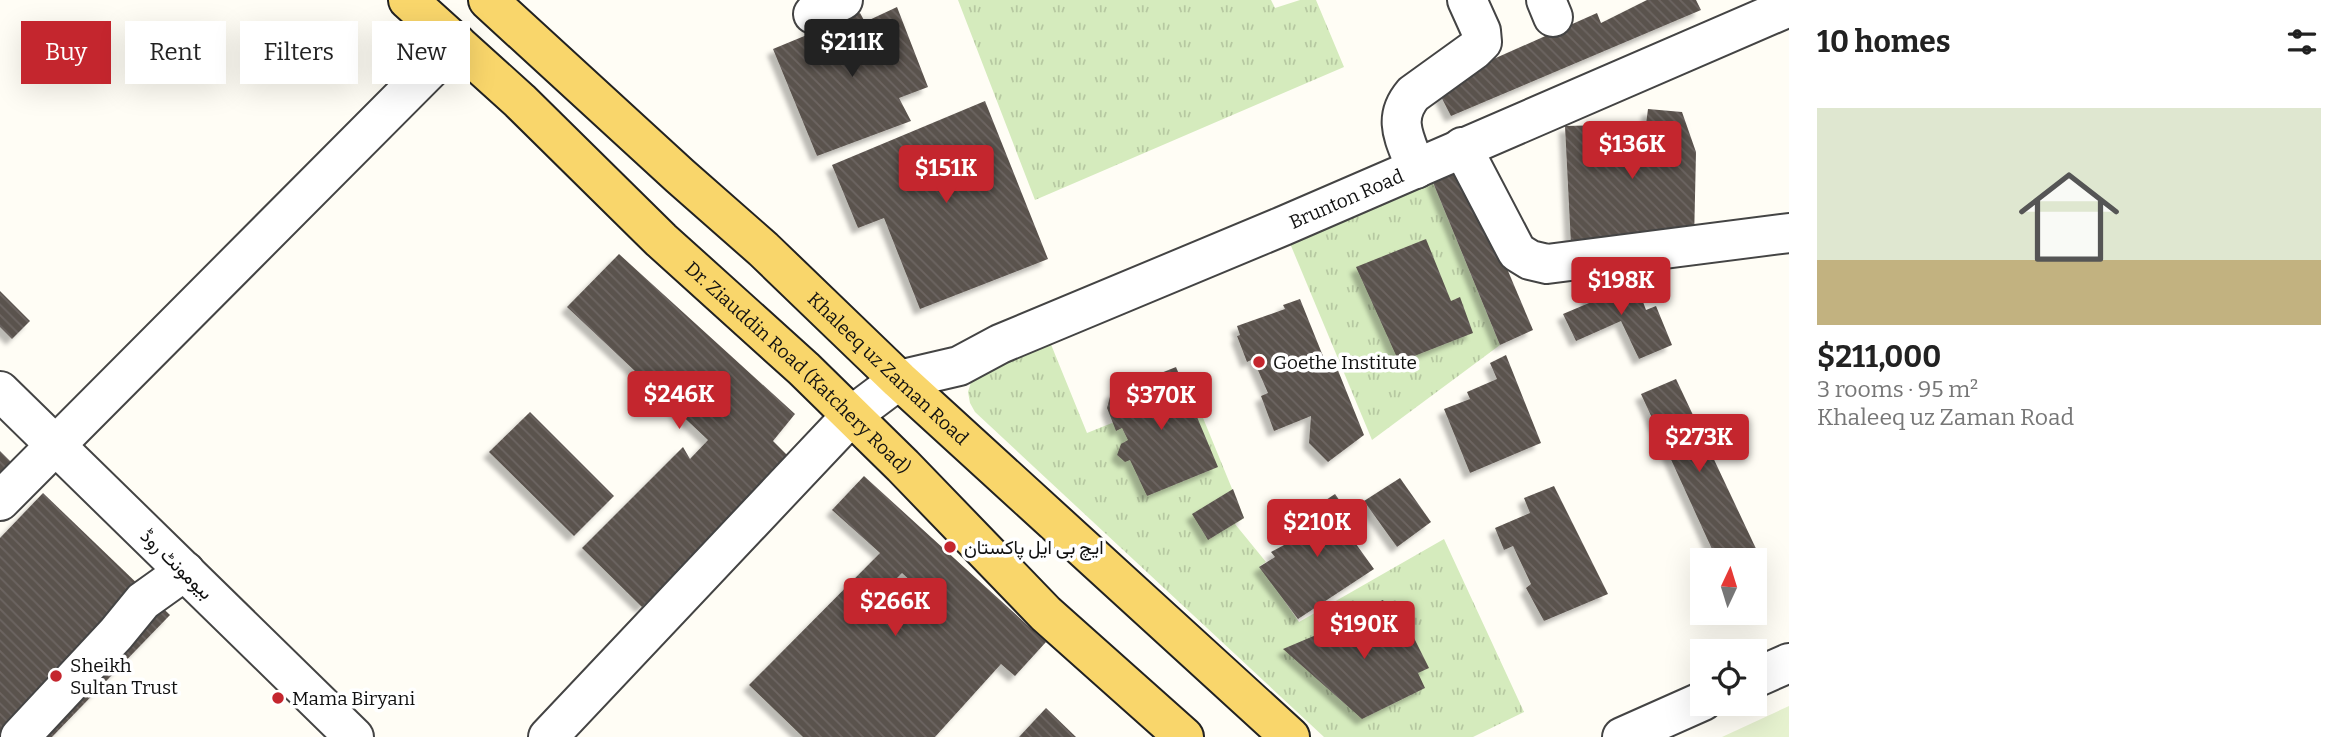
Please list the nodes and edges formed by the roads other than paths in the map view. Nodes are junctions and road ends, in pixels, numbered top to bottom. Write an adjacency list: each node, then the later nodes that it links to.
1 (408, 0): 6 (main road, Dr. Ziauddin Road (Katchery Road))
2 (488, 0): 12 (main road, Khaleeq uz Zaman Road)
3 (1467, 0): 10 (street)
4 (1789, 7): 5 (street, Brunton Road)
5 (1731, 14): 9 (street, Brunton Road)
6 (431, 21)
7 (470, 56): 14 (main road, Dr. Ziauddin Road (Katchery Road))
8 (415, 84): 15 (street)
9 (1462, 147): 10 (street, Brunton Road); 11 (street)
10 (1416, 169): 12 (street, Brunton Road)
11 (1789, 233)
12 (899, 380): 14 (street); 25 (main road, Khaleeq uz Zaman Road)
13 (0, 390): 15 (street, بیومونٹ روڈ)
14 (851, 416): 23 (street); 24 (main road, Dr. Ziauddin Road (Katchery Road))
15 (56, 444): 16 (street); 17 (street, بیومونٹ روڈ)
16 (0, 501)
17 (185, 571): 21 (street); 22 (street, بیومونٹ روڈ)
18 (1789, 663): 19 (street)
19 (1767, 673)
20 (1690, 707): 26 (street)
21 (20, 737)
22 (354, 737)
23 (548, 737)
24 (1184, 737)
25 (1290, 737)
26 (1622, 737)

